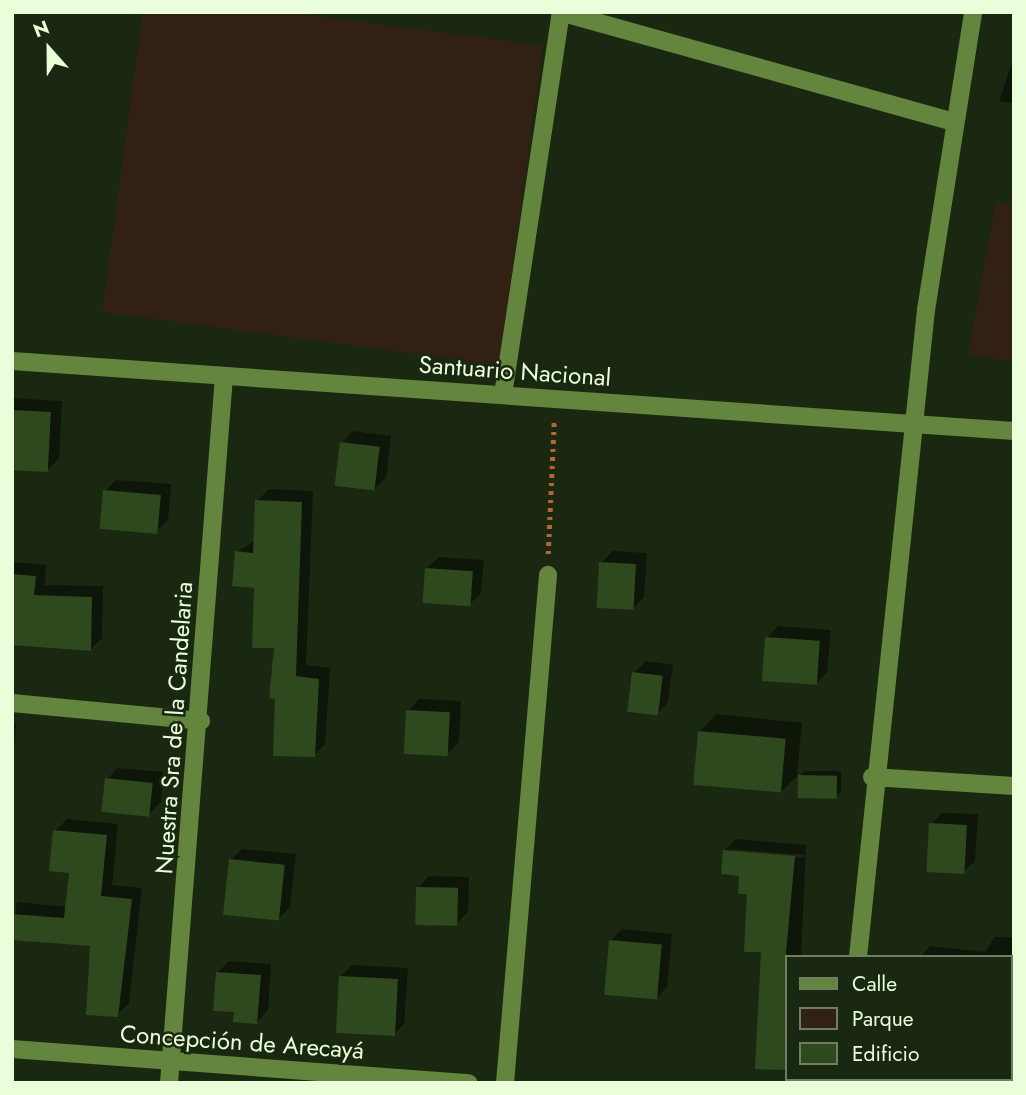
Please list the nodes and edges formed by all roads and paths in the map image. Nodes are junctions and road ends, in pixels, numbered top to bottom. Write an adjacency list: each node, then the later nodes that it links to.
1 (973, 12): 3 (street)
2 (560, 14): 3 (street); 6 (street)
3 (954, 122): 8 (street)
4 (12, 360): 5 (street, Santuario Nacional)
5 (224, 376): 6 (street, Santuario Nacional); 12 (street, Nuestra Sra de la Candelaria)
6 (503, 395): 7 (street, Santuario Nacional)
7 (555, 398): 8 (street, Santuario Nacional); 10 (path)
8 (914, 422): 9 (street, Santuario Nacional); 13 (street)
9 (1014, 431)
10 (548, 575): 20 (street)
11 (12, 704): 12 (street)
12 (201, 721): 17 (street, Nuestra Sra de la Candelaria)
13 (872, 776): 14 (street); 15 (street)
14 (1014, 786)
15 (858, 955)
16 (12, 1049): 17 (street, Concepción de Arecayá)
17 (171, 1061): 18 (street, Nuestra Sra de la Candelaria); 19 (street, Concepción de Arecayá)
18 (169, 1083)
19 (469, 1083)
20 (505, 1083)

